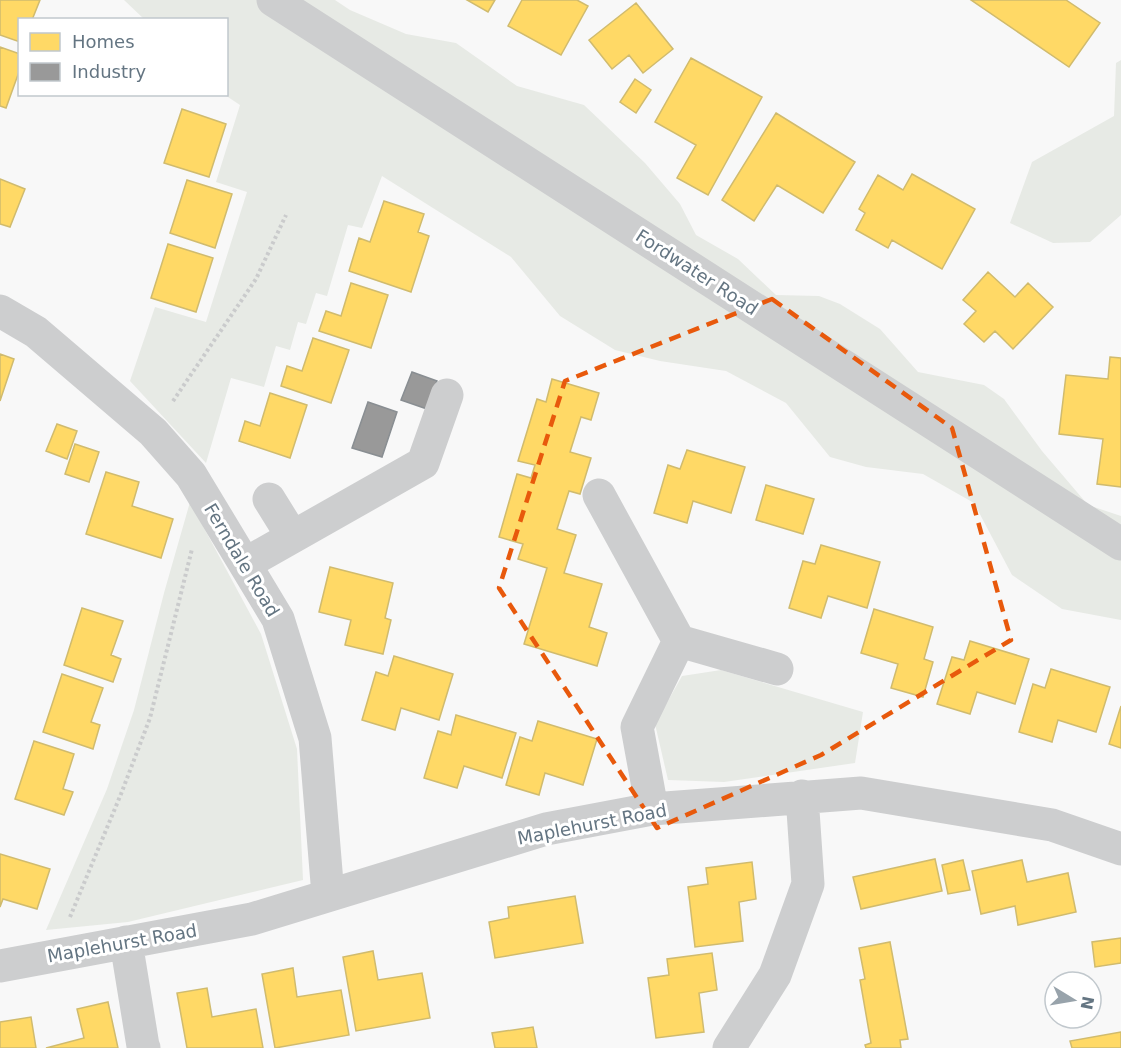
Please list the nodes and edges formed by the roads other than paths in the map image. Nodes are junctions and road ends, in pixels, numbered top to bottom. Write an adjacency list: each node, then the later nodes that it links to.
1 (273, 0): 7 (street, Fordwater Road)
2 (0, 311): 8 (street, Ferndale Road)
3 (447, 395): 6 (street)
4 (599, 495): 9 (street)
5 (269, 499): 6 (street)
6 (292, 536): 8 (street)
7 (1121, 544)
8 (245, 564): 14 (street, Ferndale Road)
9 (679, 641): 10 (street); 12 (street)
10 (777, 669)
11 (802, 796): 12 (street, Maplehurst Road); 13 (street, Maplehurst Road); 18 (street)
12 (652, 809): 14 (street, Maplehurst Road)
13 (1121, 849)
14 (328, 896): 15 (street, Maplehurst Road)
15 (126, 942): 16 (street, Maplehurst Road); 17 (street)
16 (0, 966)
17 (144, 1048)
18 (729, 1048)

